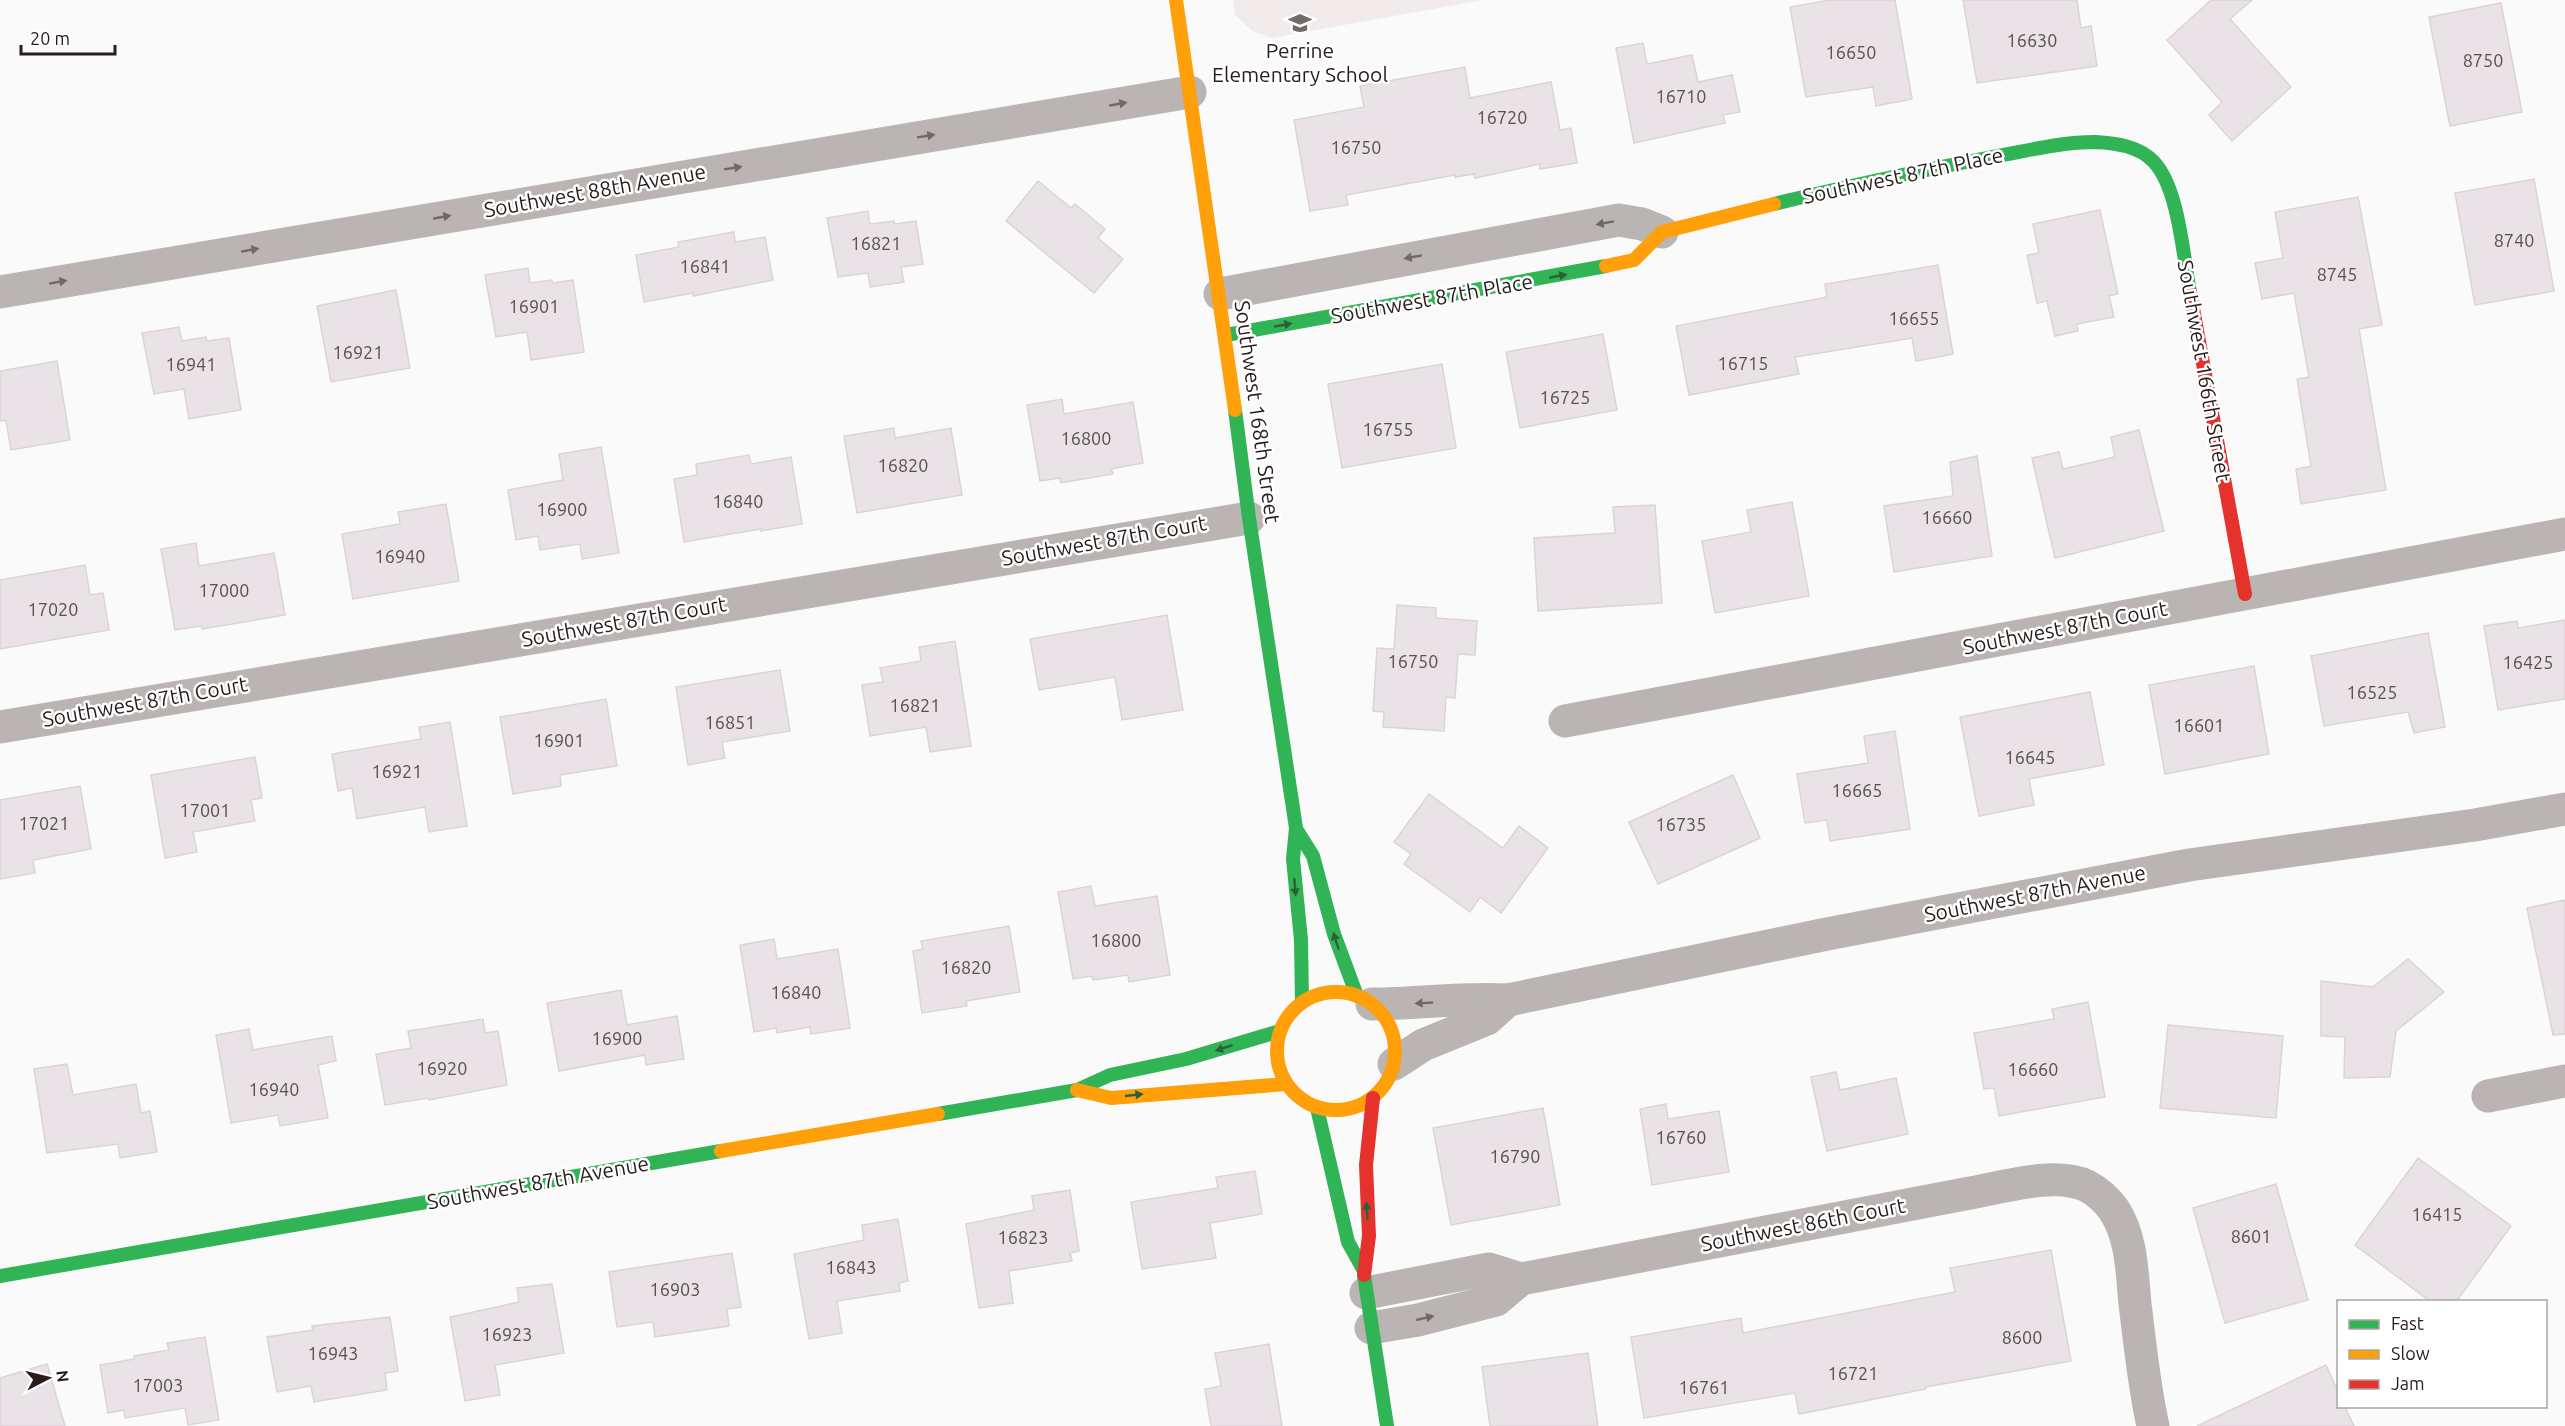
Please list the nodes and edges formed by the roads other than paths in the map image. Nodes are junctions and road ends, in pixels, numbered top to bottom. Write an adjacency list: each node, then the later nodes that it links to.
1 (1176, 0): 2 (street, Southwest 168th Street)
2 (1190, 92): 5 (street, Southwest 88th Avenue, one-way to 2); 6 (street, Southwest 168th Street)
3 (2146, 155): 4 (street, Southwest 87th Place); 10 (street, Southwest 166th Street)
4 (1662, 232): 6 (street, Southwest 87th Place, one-way to 6); 7 (street, Southwest 87th Place, one-way to 4)
5 (0, 292)
6 (1220, 294): 7 (street, Southwest 168th Street)
7 (1226, 335): 8 (street, Southwest 168th Street)
8 (1249, 518): 12 (street, Southwest 87th Court); 14 (street, Southwest 168th Street)
9 (2565, 534): 10 (street, Southwest 87th Court)
10 (2245, 594): 11 (street, Southwest 87th Court)
11 (1565, 722)
12 (0, 727)
13 (2565, 809): 16 (street, Southwest 87th Avenue)
14 (1296, 828): 15 (street, Southwest 168th Street, one-way to 14); 17 (street, Southwest 168th Street, one-way to 17)
15 (1364, 1000): 16 (street, Southwest 87th Avenue, one-way to 15); 17 (street); 19 (street)
16 (1508, 1000): 19 (street, Southwest 87th Avenue)
17 (1302, 1002): 18 (street)
18 (1280, 1031): 21 (street); 22 (street, Southwest 87th Avenue, one-way to 22)
19 (1394, 1064): 24 (street)
20 (2565, 1081): 23 (street)
21 (1286, 1084): 22 (street, Southwest 87th Avenue, one-way to 21); 25 (street)
22 (1077, 1090): 26 (street, Southwest 87th Avenue)
23 (2488, 1096)
24 (1373, 1098): 25 (street); 28 (street, one-way to 24)
25 (1317, 1108): 28 (street)
26 (0, 1276)
27 (1521, 1279): 28 (street, Southwest 86th Court); 29 (street, Southwest 86th Court, one-way to 27); 31 (street, Southwest 86th Court)
28 (1364, 1281): 29 (street)
29 (1371, 1328): 30 (street)
30 (1386, 1426)
31 (2153, 1426)

